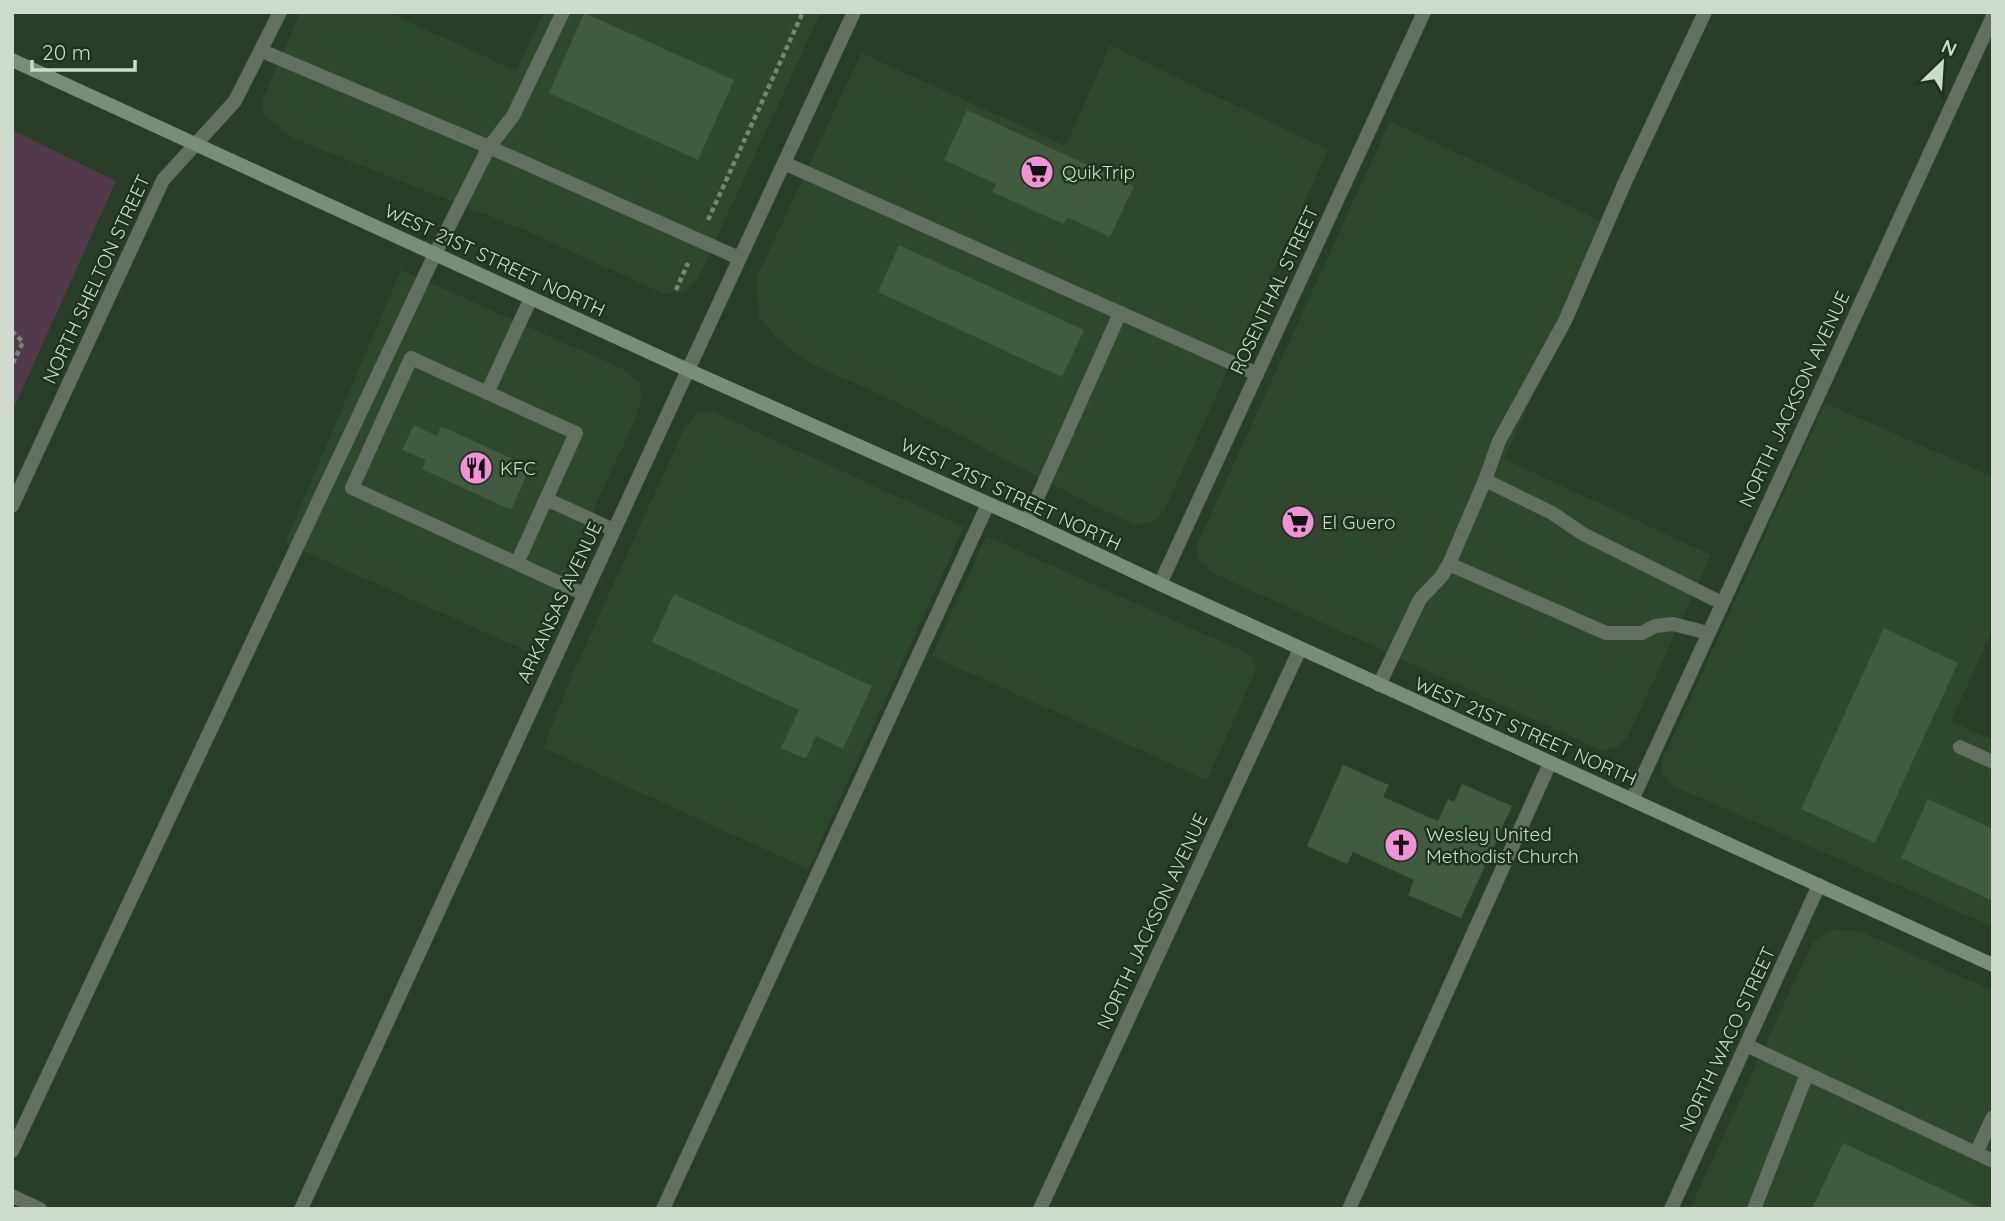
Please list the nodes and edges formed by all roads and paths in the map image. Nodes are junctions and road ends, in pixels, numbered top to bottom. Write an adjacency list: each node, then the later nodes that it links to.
1 (280, 12): 8 (street, NORTH SHELTON STREET)
2 (562, 12): 11 (street)
3 (803, 12): 13 (path)
4 (854, 12): 12 (street, ARKANSAS AVENUE)
5 (1424, 12): 22 (street, ROSENTHAL STREET)
6 (1705, 12): 24 (street)
7 (1993, 16): 34 (street, NORTH JACKSON AVENUE)
8 (262, 51): 10 (street, NORTH SHELTON STREET); 11 (street)
9 (12, 60): 10 (main road, WEST 21ST STREET NORTH)
10 (194, 143): 14 (main road, WEST 21ST STREET NORTH); 27 (street, NORTH SHELTON STREET)
11 (489, 147): 13 (street); 14 (street)
12 (784, 163): 15 (street, ARKANSAS AVENUE); 18 (street)
13 (698, 240): 15 (street); 16 (path)
14 (435, 254): 17 (main road, WEST 21ST STREET NORTH); 47 (street)
15 (739, 258): 21 (street, ARKANSAS AVENUE)
16 (676, 290)
17 (531, 298): 21 (main road, WEST 21ST STREET NORTH); 23 (street)
18 (1120, 313): 22 (street); 28 (street)
19 (12, 331): 20 (path)
20 (12, 365)
21 (688, 370): 26 (main road, WEST 21ST STREET NORTH); 29 (street, ARKANSAS AVENUE)
22 (1257, 374): 32 (street, ROSENTHAL STREET)
23 (487, 393): 25 (street); 30 (street)
24 (1485, 480): 31 (street); 34 (street)
25 (546, 499): 29 (street); 30 (street)
26 (988, 504): 28 (main road, WEST 21ST STREET NORTH); 53 (street)
27 (12, 506)
28 (1027, 521): 32 (main road, WEST 21ST STREET NORTH)
29 (614, 530): 33 (street, ARKANSAS AVENUE)
30 (517, 563): 33 (street)
31 (1449, 564): 35 (street); 37 (street)
32 (1160, 584): 36 (main road, WEST 21ST STREET NORTH)
33 (584, 594): 52 (street, ARKANSAS AVENUE)
34 (1722, 603): 35 (street, NORTH JACKSON AVENUE)
35 (1708, 633): 41 (street, NORTH JACKSON AVENUE)
36 (1300, 649): 37 (main road, WEST 21ST STREET NORTH); 54 (street, NORTH JACKSON AVENUE)
37 (1379, 685): 40 (main road, WEST 21ST STREET NORTH)
38 (1960, 747): 39 (street)
39 (1993, 762)
40 (1550, 763): 41 (main road, WEST 21ST STREET NORTH); 55 (street)
41 (1632, 800): 42 (main road, WEST 21ST STREET NORTH)
42 (1819, 885): 43 (main road, WEST 21ST STREET NORTH); 44 (street, NORTH WACO STREET)
43 (1993, 965)
44 (1746, 1045): 45 (street); 56 (street, NORTH WACO STREET)
45 (1807, 1074): 48 (street); 57 (street)
46 (1993, 1116): 48 (street)
47 (12, 1151)
48 (1976, 1153): 49 (street)
49 (1993, 1161)
50 (12, 1196): 51 (street)
51 (40, 1209)
52 (301, 1209)
53 (663, 1209)
54 (1040, 1209)
55 (1349, 1209)
56 (1671, 1209)
57 (1754, 1209)

